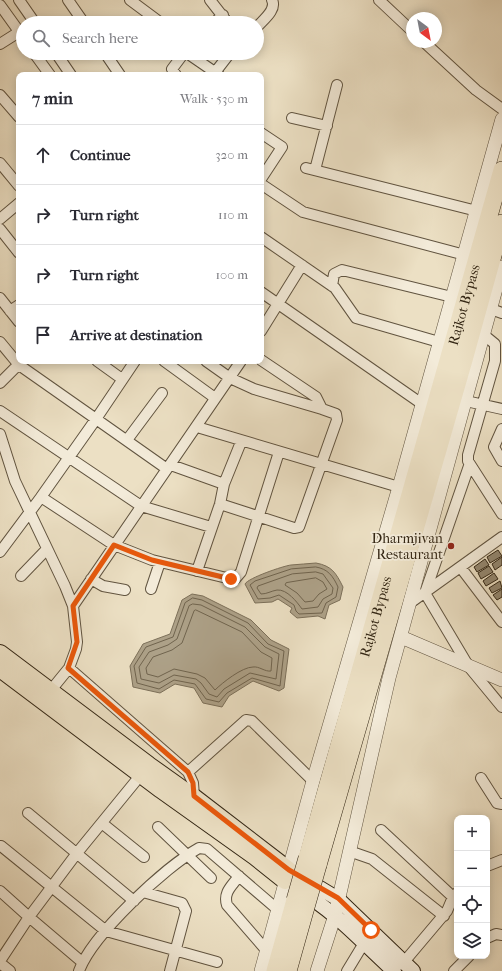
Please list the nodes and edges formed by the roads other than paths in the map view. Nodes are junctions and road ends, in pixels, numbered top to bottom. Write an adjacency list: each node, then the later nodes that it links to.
1 (19, 0): 8 (street)
2 (68, 0): 9 (street)
3 (210, 0): 11 (street)
4 (272, 0): 12 (street)
5 (379, 0): 13 (street)
6 (138, 2): 10 (street)
7 (0, 5): 14 (street)
8 (30, 16)
9 (79, 16)
10 (153, 16)
11 (223, 16)
12 (264, 19)
13 (406, 25)
14 (16, 27)
15 (16, 36): 16 (street)
16 (0, 44)
17 (430, 48): 32 (street)
18 (39, 60): 24 (street)
19 (61, 60): 25 (street)
20 (110, 60): 26 (street)
21 (179, 60): 27 (street)
22 (195, 60): 28 (street)
23 (225, 60): 29 (street)
24 (48, 72)
25 (69, 72)
26 (118, 72)
27 (174, 72)
28 (213, 72)
29 (217, 72)
30 (337, 85): 36 (street)
31 (0, 95): 33 (street)
32 (502, 109)
33 (16, 114)
34 (292, 118): 36 (street)
35 (502, 119): 44 (street)
36 (327, 126): 44 (street)
37 (264, 135): 40 (street)
38 (0, 163): 41 (street)
39 (502, 170): 149 (highway, Rajkot Bypass)
40 (264, 175)
41 (16, 182)
42 (264, 186): 50 (street)
43 (16, 206): 45 (street)
44 (477, 212): 50 (street)
45 (0, 219)
46 (502, 223): 149 (highway, Rajkot Bypass)
47 (0, 229): 49 (street)
48 (264, 240): 51 (street)
49 (16, 249)
50 (465, 255): 55 (street)
51 (302, 265): 53 (street); 57 (street)
52 (502, 269): 60 (street)
53 (332, 286): 55 (street); 65 (street)
54 (264, 294): 57 (street)
55 (452, 297): 65 (street)
56 (0, 298): 59 (street)
57 (278, 303): 62 (street); 82 (street)
58 (16, 307): 59 (street)
59 (10, 311): 61 (street)
60 (496, 311): 63 (street)
61 (16, 318)
62 (264, 326)
63 (484, 335): 68 (street); 81 (street)
64 (0, 342): 66 (street)
65 (439, 342): 82 (street)
66 (16, 358)
67 (264, 362): 84 (street)
68 (499, 362): 83 (street)
69 (20, 364): 78 (street)
70 (22, 364): 87 (street)
71 (101, 364): 77 (street)
72 (133, 364): 77 (street)
73 (168, 364): 80 (street)
74 (210, 364): 76 (street)
75 (239, 364): 76 (street)
76 (230, 378): 80 (street); 84 (street)
77 (122, 379): 87 (street)
78 (0, 383)
79 (162, 393): 91 (street)
80 (215, 398): 88 (street)
81 (466, 401): 83 (street); 106 (street)
82 (422, 404): 100 (street)
83 (482, 404): 85 (street); 97 (street)
84 (322, 409): 96 (street)
85 (502, 409)
86 (0, 411): 94 (street)
87 (96, 419): 91 (street); 94 (street)
88 (197, 427): 92 (street); 98 (street)
89 (502, 429): 95 (street)
90 (0, 434): 104 (street)
91 (127, 440): 98 (street)
92 (240, 442): 93 (street); 99 (street)
93 (280, 452): 96 (street); 107 (street)
94 (68, 458): 101 (street); 103 (street)
95 (502, 461)
96 (322, 464): 100 (street); 107 (street)
97 (469, 466): 105 (street); 108 (street)
98 (169, 467): 99 (street); 103 (street)
99 (224, 484): 102 (street)
100 (399, 487): 136 (street)
101 (41, 497): 104 (street); 111 (street)
102 (220, 504): 107 (street); 109 (street)
103 (141, 506): 109 (street); 111 (street)
104 (29, 514): 112 (street); 113 (street)
105 (502, 514)
106 (434, 515): 108 (street); 122 (street)
107 (258, 517): 116 (street)
108 (452, 517): 121 (street)
109 (211, 527): 116 (street)
110 (501, 540): 115 (street)
111 (114, 545): 114 (street); 118 (street)
112 (47, 549): 117 (street); 123 (street)
113 (0, 552)
114 (160, 562): 116 (street); 120 (street)
115 (461, 568): 121 (street); 124 (street)
116 (197, 571)
117 (21, 576)
118 (91, 579): 119 (street); 123 (street)
119 (125, 590)
120 (151, 590)
121 (425, 593): 122 (street); 127 (street)
122 (410, 603): 125 (street)
123 (73, 606): 128 (street)
124 (502, 622)
125 (400, 637): 127 (street); 144 (street)
126 (0, 653): 131 (main road)
127 (469, 667): 130 (street); 132 (street)
128 (68, 668): 131 (street); 134 (street)
129 (0, 669): 131 (main road)
130 (502, 680)
131 (46, 696): 133 (main road)
132 (502, 707)
133 (145, 770): 137 (main road); 140 (street); 152 (main road)
134 (188, 772): 136 (street); 137 (street)
135 (481, 778): 138 (street)
136 (313, 780): 152 (street)
137 (194, 796): 152 (main road)
138 (502, 804)
139 (28, 813): 145 (street)
140 (103, 824): 145 (street); 147 (street)
141 (158, 827): 146 (street)
142 (381, 830): 157 (street)
143 (1, 846): 154 (street)
144 (349, 851): 158 (street); 164 (street)
145 (77, 853): 154 (street); 160 (street)
146 (187, 854): 151 (street); 153 (street); 156 (street)
147 (144, 857)
148 (502, 860): 150 (street)
149 (312, 862): 161 (highway, Rajkot Bypass, bridge)
150 (490, 865)
151 (239, 876): 162 (street); 170 (street)
152 (287, 876): 158 (main road); 162 (street); 163 (main road)
153 (211, 878)
154 (50, 887): 165 (street); 166 (street)
155 (0, 891): 165 (street)
156 (143, 892): 160 (street); 171 (street)
157 (454, 894)
158 (338, 898): 163 (street); 176 (main road)
159 (454, 898): 164 (street)
160 (134, 901): 166 (street)
161 (301, 904): 180 (highway, Rajkot Bypass); 181 (highway, Rajkot Bypass)
162 (277, 909): 170 (street)
163 (335, 915): 169 (main road); 182 (street)
164 (444, 916): 176 (street)
165 (29, 917): 173 (street); 175 (street)
166 (106, 931): 171 (street); 175 (street)
167 (502, 935): 168 (street)
168 (490, 937)
169 (364, 943): 176 (main road); 183 (street)
170 (266, 950): 179 (street)
171 (175, 952): 174 (street); 178 (street)
172 (466, 959): 184 (street)
173 (0, 962): 177 (street)
174 (217, 962)
175 (80, 967)
176 (404, 968)
177 (10, 971)
178 (170, 971)
179 (261, 971)
180 (275, 971)
181 (288, 971)
182 (317, 971)
183 (347, 971)
184 (454, 971)

